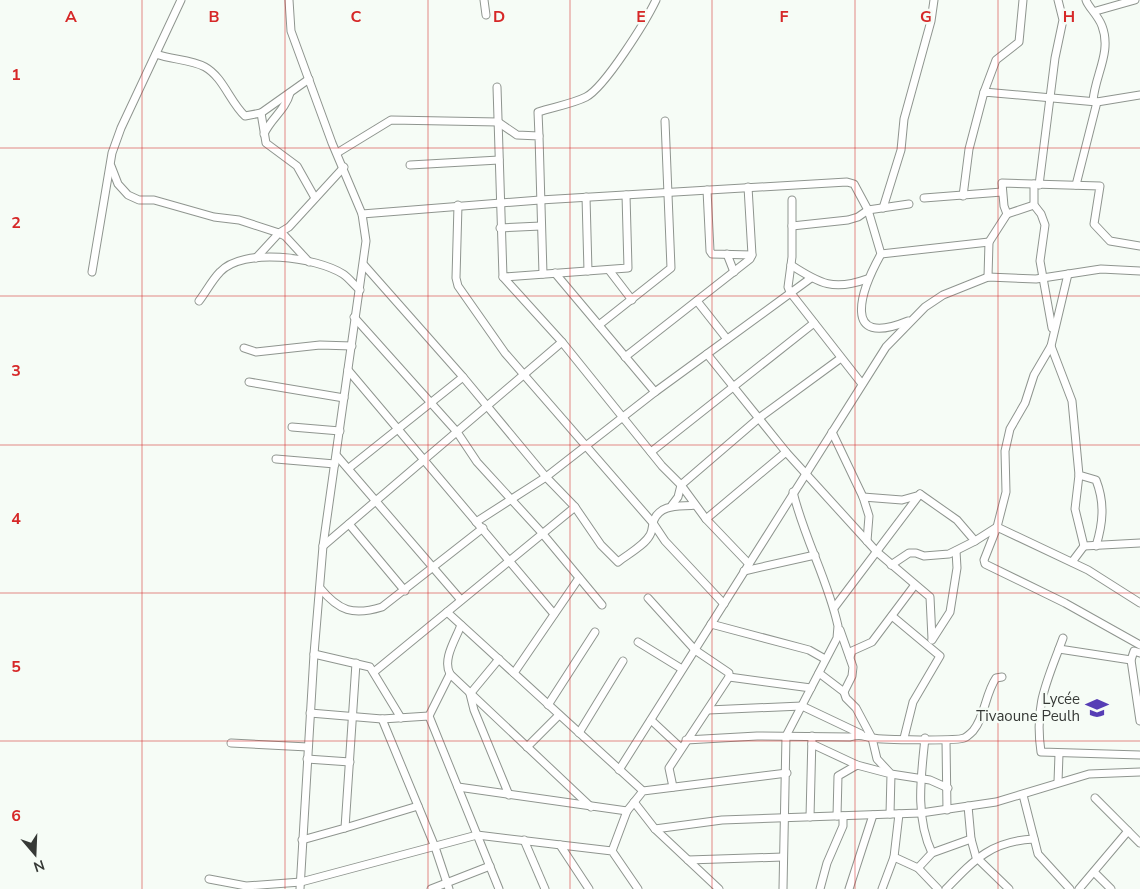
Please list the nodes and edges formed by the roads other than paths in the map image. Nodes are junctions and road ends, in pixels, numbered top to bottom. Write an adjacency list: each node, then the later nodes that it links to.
1 (181, 0): 13 (street)
2 (289, 0): 14 (street)
3 (484, 0): 12 (street)
4 (656, 0): 25 (street)
5 (934, 0): 48 (street)
6 (1023, 0): 16 (street)
7 (1058, 0): 19 (street)
8 (1086, 0): 11 (street)
9 (1135, 0): 10 (street)
10 (1126, 1): 11 (street)
11 (1096, 11): 20 (street)
12 (486, 15)
13 (156, 54): 21 (street); 28 (street)
14 (309, 79): 17 (street); 26 (street)
15 (497, 87): 22 (street)
16 (984, 92): 19 (street); 38 (street)
17 (290, 93): 21 (street); 24 (street)
18 (1140, 95): 20 (street)
19 (1051, 99): 20 (street); 31 (street)
20 (1095, 102): 32 (street)
21 (261, 114): 24 (street)
22 (498, 122): 25 (street); 26 (street); 27 (street)
23 (665, 122): 35 (street)
24 (264, 134): 40 (street)
25 (539, 136): 42 (street)
26 (337, 152): 30 (street)
27 (499, 160): 29 (street); 44 (street)
28 (110, 164): 55 (street); 68 (street)
29 (410, 165)
30 (344, 167): 40 (street); 50 (street)
31 (1036, 185): 32 (street); 36 (street); 47 (street)
32 (1076, 186): 57 (street)
33 (748, 187): 34 (street); 49 (street); 60 (street)
34 (707, 190): 35 (street); 58 (street)
35 (668, 192): 37 (street); 81 (street)
36 (1002, 192): 38 (street); 51 (street)
37 (626, 195): 39 (street); 65 (street)
38 (963, 196): 41 (street)
39 (586, 197): 42 (street); 66 (street)
40 (315, 198): 55 (street)
41 (924, 198)
42 (540, 200): 44 (street); 52 (street)
43 (792, 200): 53 (street)
44 (499, 203): 46 (street); 54 (street)
45 (908, 204): 48 (street)
46 (458, 205): 50 (street); 97 (street)
47 (1034, 205): 51 (street); 76 (street)
48 (883, 208): 49 (street)
49 (868, 210): 53 (street); 59 (street)
50 (362, 214): 63 (street)
51 (1007, 214): 56 (street)
52 (541, 226): 54 (street); 71 (street)
53 (792, 226): 64 (street)
54 (500, 228): 73 (street)
55 (279, 233): 61 (street); 62 (street)
56 (989, 242): 59 (street); 74 (street)
57 (1140, 246)
58 (727, 254): 60 (street); 69 (street)
59 (881, 254): 77 (street)
60 (752, 255): 69 (street)
61 (256, 258): 62 (street); 80 (street)
62 (310, 262): 78 (street)
63 (364, 264): 78 (street); 98 (street)
64 (791, 265): 75 (street); 79 (street)
65 (610, 270): 66 (street); 81 (street)
66 (588, 271): 70 (street)
67 (1140, 271): 72 (street)
68 (92, 272)
69 (734, 272): 82 (street)
70 (555, 273): 71 (street); 86 (street)
71 (544, 274): 73 (street)
72 (1068, 274): 76 (street); 87 (street)
73 (503, 277): 89 (street)
74 (988, 277): 76 (street); 84 (street)
75 (811, 278): 77 (street); 79 (street)
76 (1045, 278): 87 (street)
77 (867, 279): 84 (street)
78 (360, 290): 83 (street)
79 (790, 292): 85 (street); 88 (street)
80 (199, 300)
81 (632, 300): 86 (street)
82 (697, 301): 88 (street); 94 (street)
83 (354, 317): 90 (street); 104 (street)
84 (913, 319): 100 (street)
85 (814, 323): 95 (street); 101 (street)
86 (599, 325): 94 (street)
87 (1053, 334): 91 (street)
88 (727, 339): 93 (street)
89 (562, 342): 97 (street); 106 (street)
90 (352, 346): 92 (street); 96 (street)
91 (1051, 346): 122 (street); 137 (street)
92 (244, 348)
93 (707, 354): 101 (street); 102 (street)
94 (625, 357): 102 (street)
95 (841, 358): 100 (street); 107 (street)
96 (348, 370): 103 (street); 109 (street)
97 (524, 375): 105 (street); 113 (street)
98 (463, 377): 104 (street); 105 (street)
99 (249, 382): 103 (street)
100 (862, 384): 112 (street)
101 (735, 386): 107 (street); 114 (street)
102 (655, 392): 106 (street)
103 (344, 398): 110 (street)
104 (431, 404): 109 (street); 111 (street)
105 (487, 406): 111 (street); 123 (street)
106 (622, 418): 113 (street); 114 (street)
107 (759, 418): 115 (street); 124 (street)
108 (292, 426): 110 (street)
109 (399, 428): 118 (street); 120 (street)
110 (340, 431): 116 (street)
111 (457, 432): 118 (street); 128 (street)
112 (832, 432): 121 (street); 127 (street)
113 (585, 446): 123 (street); 135 (street)
114 (651, 452): 124 (street)
115 (786, 452): 121 (street); 133 (street)
116 (336, 456): 119 (street); 120 (street)
117 (276, 459): 119 (street)
118 (424, 460): 129 (street); 134 (street)
119 (335, 464): 143 (street)
120 (349, 468): 129 (street)
121 (806, 473): 125 (street); 140 (street)
122 (1079, 475): 144 (street); 145 (street)
123 (546, 477): 128 (street); 132 (street)
124 (681, 485): 130 (street); 131 (street)
125 (793, 492): 148 (street); 151 (street)
126 (920, 494): 127 (street); 141 (street); 147 (street)
127 (863, 497): 140 (street)
128 (511, 500): 134 (street); 139 (street)
129 (376, 501): 136 (street); 153 (street)
130 (672, 505): 131 (street); 135 (street)
131 (695, 505): 133 (street)
132 (575, 507): 135 (street); 139 (street)
133 (706, 519): 151 (street)
134 (476, 522): 138 (street)
135 (653, 523): 162 (street)
136 (349, 524): 143 (street); 158 (street)
137 (997, 526): 141 (street); 150 (street); 175 (street)
138 (482, 528): 149 (street); 153 (street)
139 (542, 533): 149 (street); 155 (street)
140 (867, 541): 147 (street)
141 (976, 541): 146 (street)
142 (1140, 543): 145 (street)
143 (323, 546): 157 (street)
144 (1084, 546): 145 (street); 150 (street)
145 (1096, 546)
146 (956, 551): 152 (street); 173 (street)
147 (876, 552): 152 (street); 164 (street)
148 (815, 555): 154 (street); 164 (street)
149 (509, 560): 160 (street); 166 (street)
150 (1072, 562): 161 (street)
151 (749, 564): 154 (street)
152 (891, 565): 156 (street)
153 (434, 568): 158 (street); 160 (street)
154 (744, 571): 162 (street)
155 (579, 578): 163 (street); 166 (street)
156 (914, 586): 167 (street); 173 (street)
157 (320, 588): 158 (street); 180 (street)
158 (405, 591)
159 (648, 598): 178 (street)
160 (461, 600): 165 (street)
161 (1140, 603)
162 (724, 604): 168 (street)
163 (602, 605)
164 (834, 608): 170 (street)
165 (447, 612): 169 (street); 188 (street)
166 (554, 614): 189 (street)
167 (892, 616): 176 (street); 181 (street)
168 (711, 624): 178 (street); 182 (street)
169 (461, 625): 183 (street); 191 (street)
170 (838, 626): 181 (street); 182 (street)
171 (595, 632): 197 (street)
172 (1064, 638): 177 (street)
173 (932, 639): 176 (street)
174 (638, 642): 187 (street)
175 (1140, 645)
176 (927, 647): 212 (street)
177 (1059, 649): 184 (street); 221 (street)
178 (695, 650): 187 (street); 192 (street)
179 (1140, 652): 184 (street)
180 (314, 654): 186 (street); 200 (street)
181 (850, 657): 195 (street)
182 (825, 658): 190 (street)
183 (499, 659): 189 (street); 196 (street)
184 (1131, 660): 207 (street)
185 (623, 661): 208 (street)
186 (356, 663): 188 (street); 203 (street)
187 (682, 669): 206 (street)
188 (374, 672): 204 (street)
189 (514, 673): 197 (street)
190 (819, 673): 194 (street); 195 (street)
191 (450, 674): 196 (street); 202 (street)
192 (729, 677): 194 (street); 199 (street)
193 (1002, 677): 216 (street)
194 (811, 688): 198 (street)
195 (844, 692): 211 (street)
196 (470, 694): 219 (street); 236 (street)
197 (548, 704): 201 (street)
198 (802, 706): 199 (street); 209 (street); 210 (street)
199 (708, 710): 214 (street)
200 (310, 713): 203 (street); 218 (street)
201 (559, 715): 208 (street); 219 (street)
202 (429, 716): 204 (street); 232 (street)
203 (353, 717): 205 (street); 224 (street)
204 (401, 718): 205 (street)
205 (382, 719): 240 (street)
206 (651, 720): 220 (street); 226 (street)
207 (1140, 721)
208 (578, 733): 226 (street)
209 (860, 734): 211 (street); 215 (street)
210 (786, 736): 214 (street); 215 (street); 228 (street)
211 (872, 738): 212 (street); 229 (street)
212 (904, 738): 213 (street)
213 (925, 738): 216 (street); 230 (street)
214 (686, 740): 220 (street)
215 (812, 740): 225 (street); 250 (street)
216 (946, 742): 234 (street)
217 (230, 743): 218 (street)
218 (308, 747): 223 (street)
219 (527, 747): 242 (street)
220 (681, 748): 233 (street)
221 (1059, 754): 222 (street); 231 (street)
222 (1140, 755)
223 (307, 760): 224 (street); 257 (street)
224 (350, 762): 252 (street)
225 (857, 765): 229 (street); 249 (street)
226 (619, 770): 235 (street)
227 (1140, 772): 231 (street)
228 (786, 773): 233 (street); 251 (street)
229 (891, 774): 230 (street); 247 (street)
230 (921, 779): 234 (street); 245 (street)
231 (1058, 782): 237 (street)
232 (458, 787): 236 (street); 255 (street)
233 (673, 787): 235 (street)
234 (948, 788): 244 (street)
235 (643, 791): 239 (street)
236 (509, 795): 242 (street)
237 (1023, 795): 241 (street); 256 (street)
238 (1095, 798): 254 (street)
239 (634, 802): 243 (street); 253 (street)
240 (418, 806): 252 (street); 262 (street)
241 (968, 806): 244 (street); 259 (street)
242 (592, 807): 243 (street)
243 (627, 810): 263 (street)
244 (947, 810): 245 (street)
245 (921, 813): 248 (street); 264 (street)
246 (873, 814): 247 (street); 249 (street); 283 (street)
247 (890, 814): 248 (street)
248 (899, 814): 266 (street)
249 (840, 816): 250 (street); 282 (street)
250 (810, 817): 251 (street)
251 (783, 818): 253 (street); 265 (street)
252 (345, 828): 257 (street)
253 (655, 829): 268 (street)
254 (1128, 831): 260 (street); 271 (street)
255 (477, 835): 258 (street); 262 (street); 269 (street)
256 (1034, 839): 267 (street); 288 (street)
257 (302, 840): 273 (street)
258 (524, 840): 261 (street); 277 (street)
259 (971, 840): 264 (street); 267 (street)
260 (1140, 843)
261 (560, 845): 263 (street); 278 (street)
262 (435, 847): 273 (street); 274 (street)
263 (612, 851): 279 (street)
264 (932, 853): 270 (street)
265 (783, 857): 268 (street); 281 (street)
266 (894, 857): 270 (street); 284 (street)
267 (976, 858): 286 (street); 287 (street)
268 (688, 860): 280 (street)
269 (490, 866): 274 (street); 276 (street)
270 (918, 868): 285 (street)
271 (1094, 872): 289 (street); 290 (street)
272 (209, 879): 273 (street)
273 (300, 886)
274 (448, 886): 275 (street)
275 (431, 889)
276 (499, 889)
277 (545, 889)
278 (589, 889)
279 (638, 889)
280 (719, 889)
281 (783, 889)
282 (820, 889)
283 (849, 889)
284 (882, 889)
285 (938, 889)
286 (946, 889)
287 (1009, 889)
288 (1070, 889)
289 (1079, 889)
290 (1111, 889)

